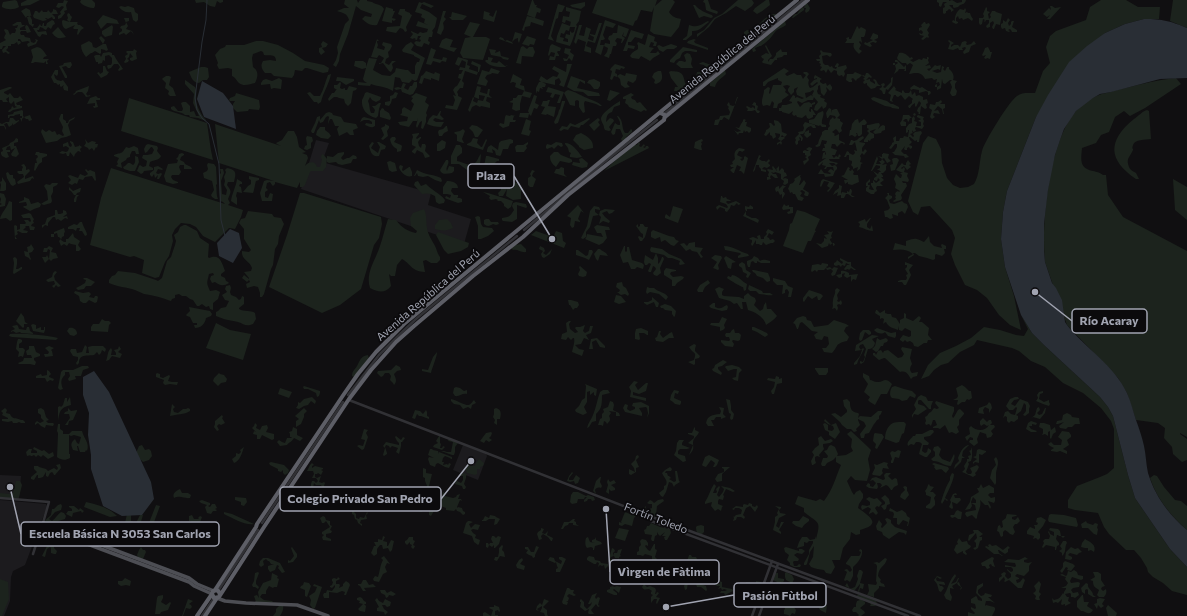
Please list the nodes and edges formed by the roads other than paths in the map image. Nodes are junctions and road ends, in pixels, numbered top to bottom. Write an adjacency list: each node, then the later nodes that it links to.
1 (797, 0): 4 (highway, Avenida República del Perú)
2 (802, 0): 4 (street)
3 (808, 0): 4 (highway, Avenida República del Perú)
4 (661, 117): 5 (highway, Avenida República del Perú); 5 (highway, Avenida República del Perú)
5 (520, 233): 6 (highway, Avenida República del Perú); 6 (highway, Avenida República del Perú)
6 (346, 399): 8 (street, Fortín Toledo); 10 (highway, Avenida República del Perú); 10 (highway, Avenida República del Perú)
7 (0, 498): 9 (street)
8 (652, 517): 12 (street, Fortín Toledo); 14 (street, Fortín Toledo)
9 (43, 525): 11 (street); 16 (main road)
10 (260, 527): 16 (highway, Avenida República del Perú); 16 (highway, Avenida República del Perú)
11 (33, 554)
12 (772, 561): 13 (street, Fortín Toledo); 14 (street)
13 (778, 564): 15 (street); 24 (street, Fortín Toledo)
14 (771, 566): 15 (street, Fortín Toledo); 21 (street)
15 (776, 568): 22 (street); 23 (street, Fortín Toledo)
16 (216, 595): 17 (highway, Avenida República del Perú); 18 (street); 19 (highway, Avenida República del Perú); 20 (main road)
17 (197, 616)
18 (202, 616)
19 (205, 616)
20 (328, 616)
21 (752, 616)
22 (759, 616)
23 (908, 616)
24 (920, 616)

